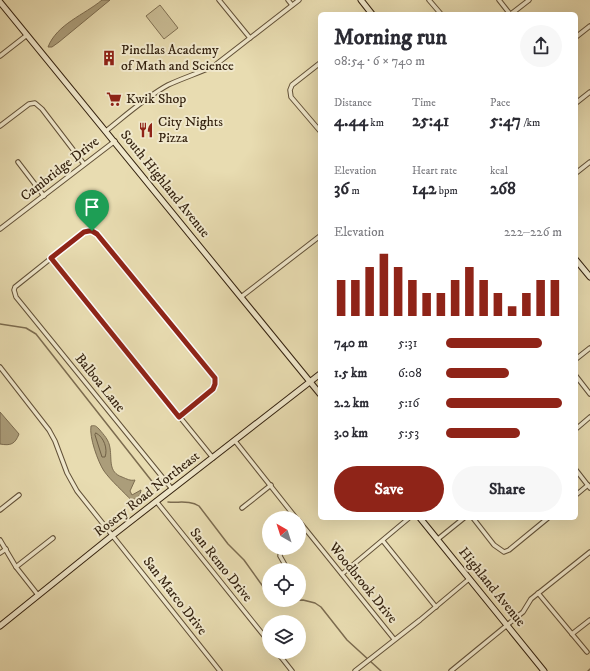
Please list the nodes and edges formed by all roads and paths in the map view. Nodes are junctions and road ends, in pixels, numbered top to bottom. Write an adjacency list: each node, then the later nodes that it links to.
1 (219, 0): 17 (street)
2 (288, 0): 9 (street)
3 (299, 0): 9 (street, Cambridge Drive)
4 (361, 0): 10 (street)
5 (429, 0): 11 (street)
6 (498, 0): 12 (street)
7 (529, 0): 13 (street)
8 (0, 2): 15 (street, South Highland Avenue)
9 (292, 5): 17 (street, Cambridge Drive)
10 (370, 12)
11 (439, 12)
12 (508, 12)
13 (513, 12)
14 (590, 26): 16 (street)
15 (27, 35): 18 (street); 24 (street, South Highland Avenue)
16 (578, 35)
17 (250, 38): 24 (street, Cambridge Drive)
18 (0, 56)
19 (318, 65): 23 (street)
20 (590, 92): 21 (street)
21 (578, 101)
22 (0, 126): 28 (street)
23 (318, 129)
24 (106, 131): 25 (street, South Highland Avenue)
25 (115, 141): 28 (street, Cambridge Drive); 37 (street, South Highland Avenue)
26 (18, 162): 30 (street)
27 (590, 162): 29 (street)
28 (84, 164): 30 (street, Cambridge Drive)
29 (578, 171)
30 (44, 196): 32 (street, Cambridge Drive)
31 (0, 223): 32 (street)
32 (1, 228)
33 (318, 238): 37 (street)
34 (51, 258): 46 (street); 46 (street); 54 (street, Balboa Lane)
35 (578, 262): 36 (street)
36 (590, 277)
37 (241, 297): 43 (street, South Highland Avenue)
38 (590, 348): 39 (street)
39 (578, 357)
40 (0, 367): 67 (street, San Marco Drive)
41 (318, 376): 43 (street, Rosery Road Northeast)
42 (578, 379): 45 (street)
43 (310, 382): 44 (street); 49 (street, Rosery Road Northeast)
44 (318, 392)
45 (590, 394)
46 (179, 417): 50 (street)
47 (590, 417): 48 (street)
48 (578, 427)
49 (235, 441): 50 (street, Rosery Road Northeast); 52 (street)
50 (213, 458): 54 (street, Rosery Road Northeast)
51 (578, 472): 53 (street)
52 (271, 485): 58 (street); 60 (street)
53 (589, 486): 55 (street)
54 (172, 489): 57 (street, Rosery Road Northeast)
55 (578, 494)
56 (19, 495): 59 (street)
57 (156, 501): 67 (street, Rosery Road Northeast); 84 (street, San Remo Drive)
58 (242, 508)
59 (0, 510)
60 (291, 511)
61 (407, 520): 71 (street)
62 (422, 520): 69 (street, Highland Avenue)
63 (462, 520): 69 (street)
64 (475, 520): 65 (street)
65 (546, 520)
66 (306, 530): 76 (street, Woodbrook Drive)
67 (113, 535): 79 (street, Rosery Road Northeast); 90 (street, San Marco Drive)
68 (53, 538): 75 (street)
69 (438, 539): 77 (street, Highland Avenue)
70 (0, 540): 72 (street)
71 (383, 541): 76 (street); 80 (street)
72 (6, 549): 74 (street); 75 (street)
73 (590, 552): 78 (street)
74 (0, 554)
75 (16, 567): 79 (street)
76 (342, 574): 86 (street, Woodbrook Drive)
77 (469, 579): 80 (street); 83 (street, Highland Avenue)
78 (538, 593): 83 (street); 85 (street)
79 (38, 595): 82 (street, Rosery Road Northeast)
80 (436, 607): 86 (street)
81 (590, 620): 85 (street)
82 (0, 626)
83 (507, 626): 89 (street, Highland Avenue); 93 (street)
84 (262, 633)
85 (572, 634): 87 (street)
86 (394, 639): 92 (street)
87 (587, 652)
88 (282, 659): 91 (street)
89 (543, 669): 94 (street)
90 (220, 671)
91 (292, 671)
92 (355, 671)
93 (451, 671)
94 (536, 671)

